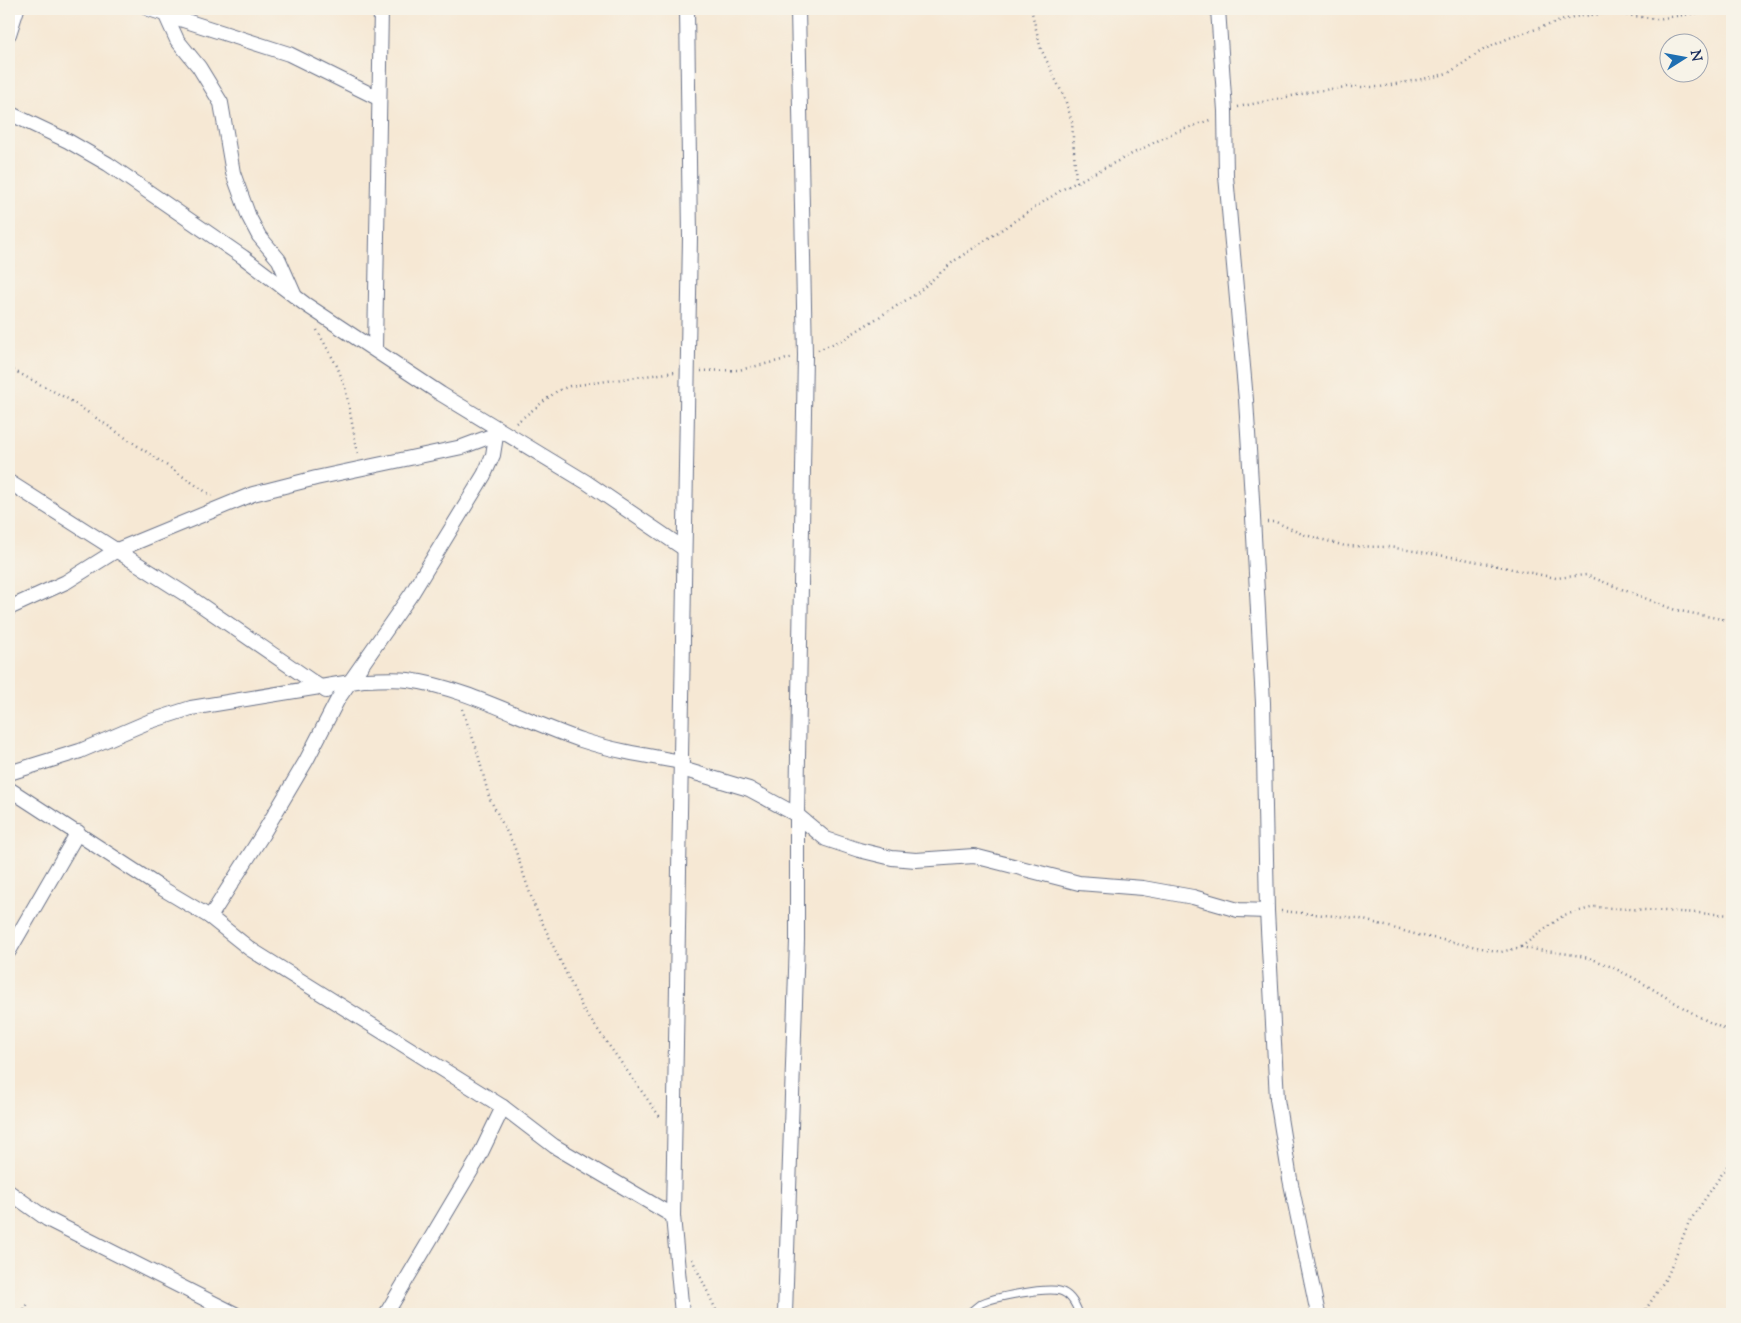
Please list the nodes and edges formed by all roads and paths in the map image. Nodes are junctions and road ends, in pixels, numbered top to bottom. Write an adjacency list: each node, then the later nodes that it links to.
1 (17, 9): 10 (street)
2 (149, 9): 9 (street)
3 (382, 9): 11 (street)
4 (687, 9): 20 (street)
5 (798, 9): 18 (street)
6 (1031, 9): 14 (path)
7 (1218, 9): 12 (street)
8 (1723, 9): 12 (path)
9 (164, 11): 11 (street); 15 (street)
10 (9, 34)
11 (378, 98): 17 (street)
12 (1225, 111): 14 (path); 25 (street)
13 (9, 113): 15 (street)
14 (1076, 182): 18 (path)
15 (295, 297): 17 (street)
16 (316, 326): 22 (path)
17 (375, 349): 21 (street)
18 (805, 355): 20 (path); 37 (street)
19 (9, 368): 24 (path)
20 (688, 371): 21 (path); 26 (street)
21 (500, 433): 22 (street); 26 (street); 30 (street)
22 (360, 468): 24 (street)
23 (9, 482): 27 (street)
24 (226, 505): 27 (street)
25 (1253, 522): 29 (path); 39 (street)
26 (683, 548): 34 (street)
27 (117, 550): 28 (street); 31 (street)
28 (9, 608)
29 (1732, 620)
30 (350, 682): 31 (street); 32 (street); 33 (street)
31 (320, 687): 33 (street); 35 (street)
32 (458, 693): 34 (street); 46 (path)
33 (338, 699): 41 (street)
34 (682, 765): 37 (street); 46 (street)
35 (9, 773)
36 (9, 789): 38 (street)
37 (797, 815): 39 (street); 57 (street)
38 (78, 832): 41 (street); 43 (street)
39 (1267, 911): 42 (path); 60 (street)
40 (1732, 915): 42 (path)
41 (210, 916): 45 (street)
42 (1521, 947): 44 (path)
43 (9, 951)
44 (1732, 1032)
45 (503, 1107): 49 (street); 54 (street)
46 (675, 1135): 49 (street)
47 (1732, 1159): 61 (path)
48 (9, 1192): 53 (street)
49 (673, 1216): 55 (street)
50 (690, 1256): 56 (path)
51 (28, 1304): 52 (path)
52 (21, 1314)
53 (235, 1314)
54 (386, 1314)
55 (682, 1314)
56 (718, 1314)
57 (785, 1314)
58 (968, 1314): 59 (lane)
59 (1079, 1314)
60 (1318, 1314)
61 (1643, 1314)

